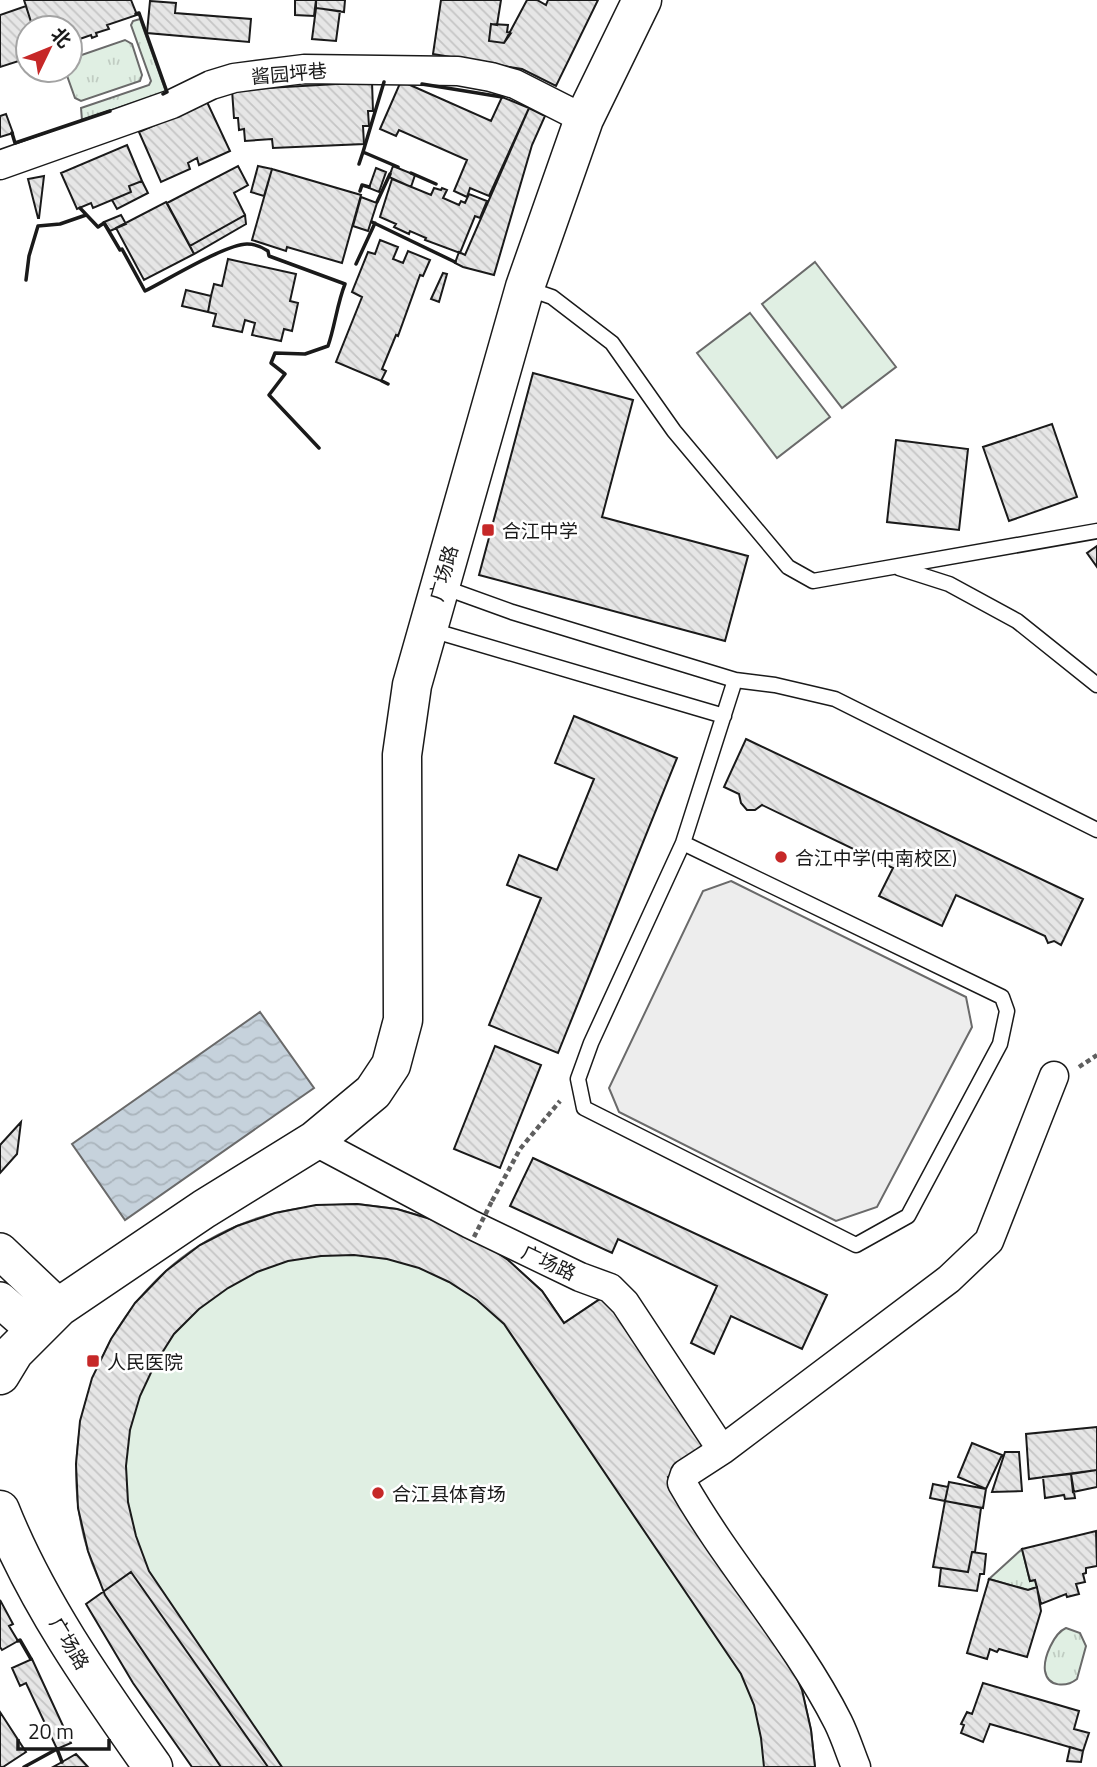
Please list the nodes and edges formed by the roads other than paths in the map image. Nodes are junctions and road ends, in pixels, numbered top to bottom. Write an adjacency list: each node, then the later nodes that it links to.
1 (642, 0): 2 (main road, 广场路)
2 (584, 119): 3 (street, 酱园坪巷); 4 (main road, 广场路)
3 (0, 165)
4 (525, 288): 6 (lane); 7 (main road, 广场路)
5 (1097, 531): 6 (lane)
6 (895, 566): 10 (lane)
7 (439, 586): 8 (main road, 广场路); 9 (lane)
8 (426, 628): 11 (lane); 15 (main road, 广场路)
9 (735, 680): 11 (lane); 12 (lane)
10 (1097, 685)
11 (724, 716): 13 (lane)
12 (1097, 830)
13 (683, 843): 13 (lane)
14 (1054, 1076): 20 (street)
15 (314, 1141): 18 (main road, 广场路); 20 (street, 广场路)
16 (0, 1251): 18 (street)
17 (0, 1300): 18 (street)
18 (47, 1319): 19 (main road, 广场路)
19 (0, 1375)
20 (722, 1450): 23 (street)
21 (0, 1510): 22 (main road, 广场路)
22 (153, 1767)
23 (856, 1767)

